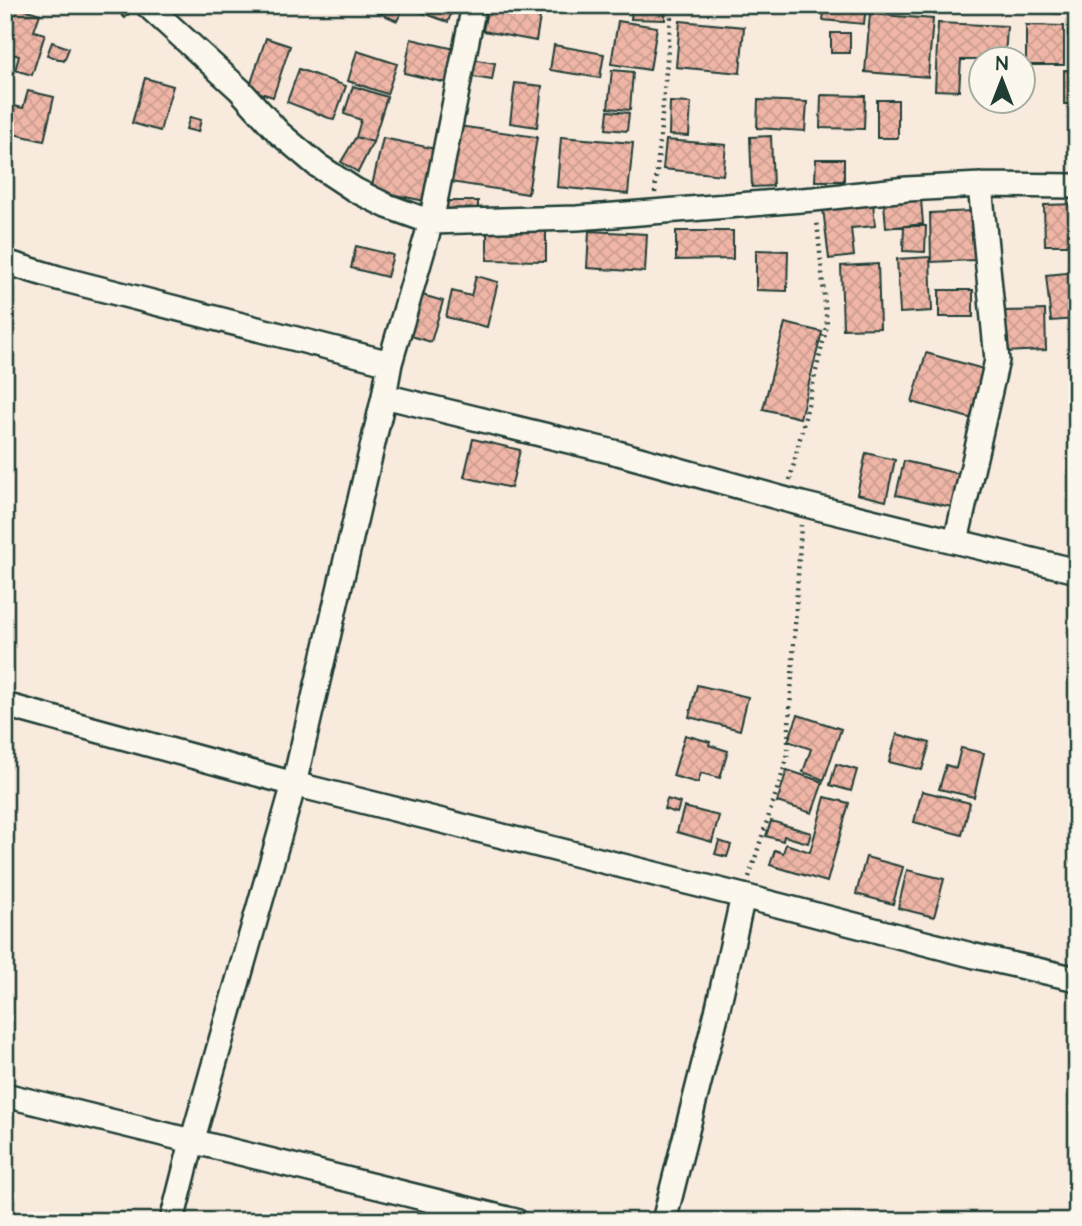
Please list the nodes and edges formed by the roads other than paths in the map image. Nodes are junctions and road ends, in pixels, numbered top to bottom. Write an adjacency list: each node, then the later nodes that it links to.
1 (147, 5): 5 (street)
2 (474, 5): 5 (street)
3 (980, 185): 4 (street); 5 (street); 9 (street)
4 (1077, 186)
5 (431, 222): 7 (street)
6 (5, 262): 7 (street)
7 (390, 363): 8 (street)
8 (384, 396): 9 (street); 12 (street)
9 (957, 541): 10 (street)
10 (1077, 571)
11 (5, 705): 12 (street)
12 (294, 784): 13 (street); 16 (street)
13 (743, 896): 14 (street); 19 (street)
14 (1077, 979)
15 (5, 1095): 16 (street)
16 (192, 1142): 17 (street); 18 (street)
17 (172, 1221)
18 (516, 1221)
19 (664, 1221)

